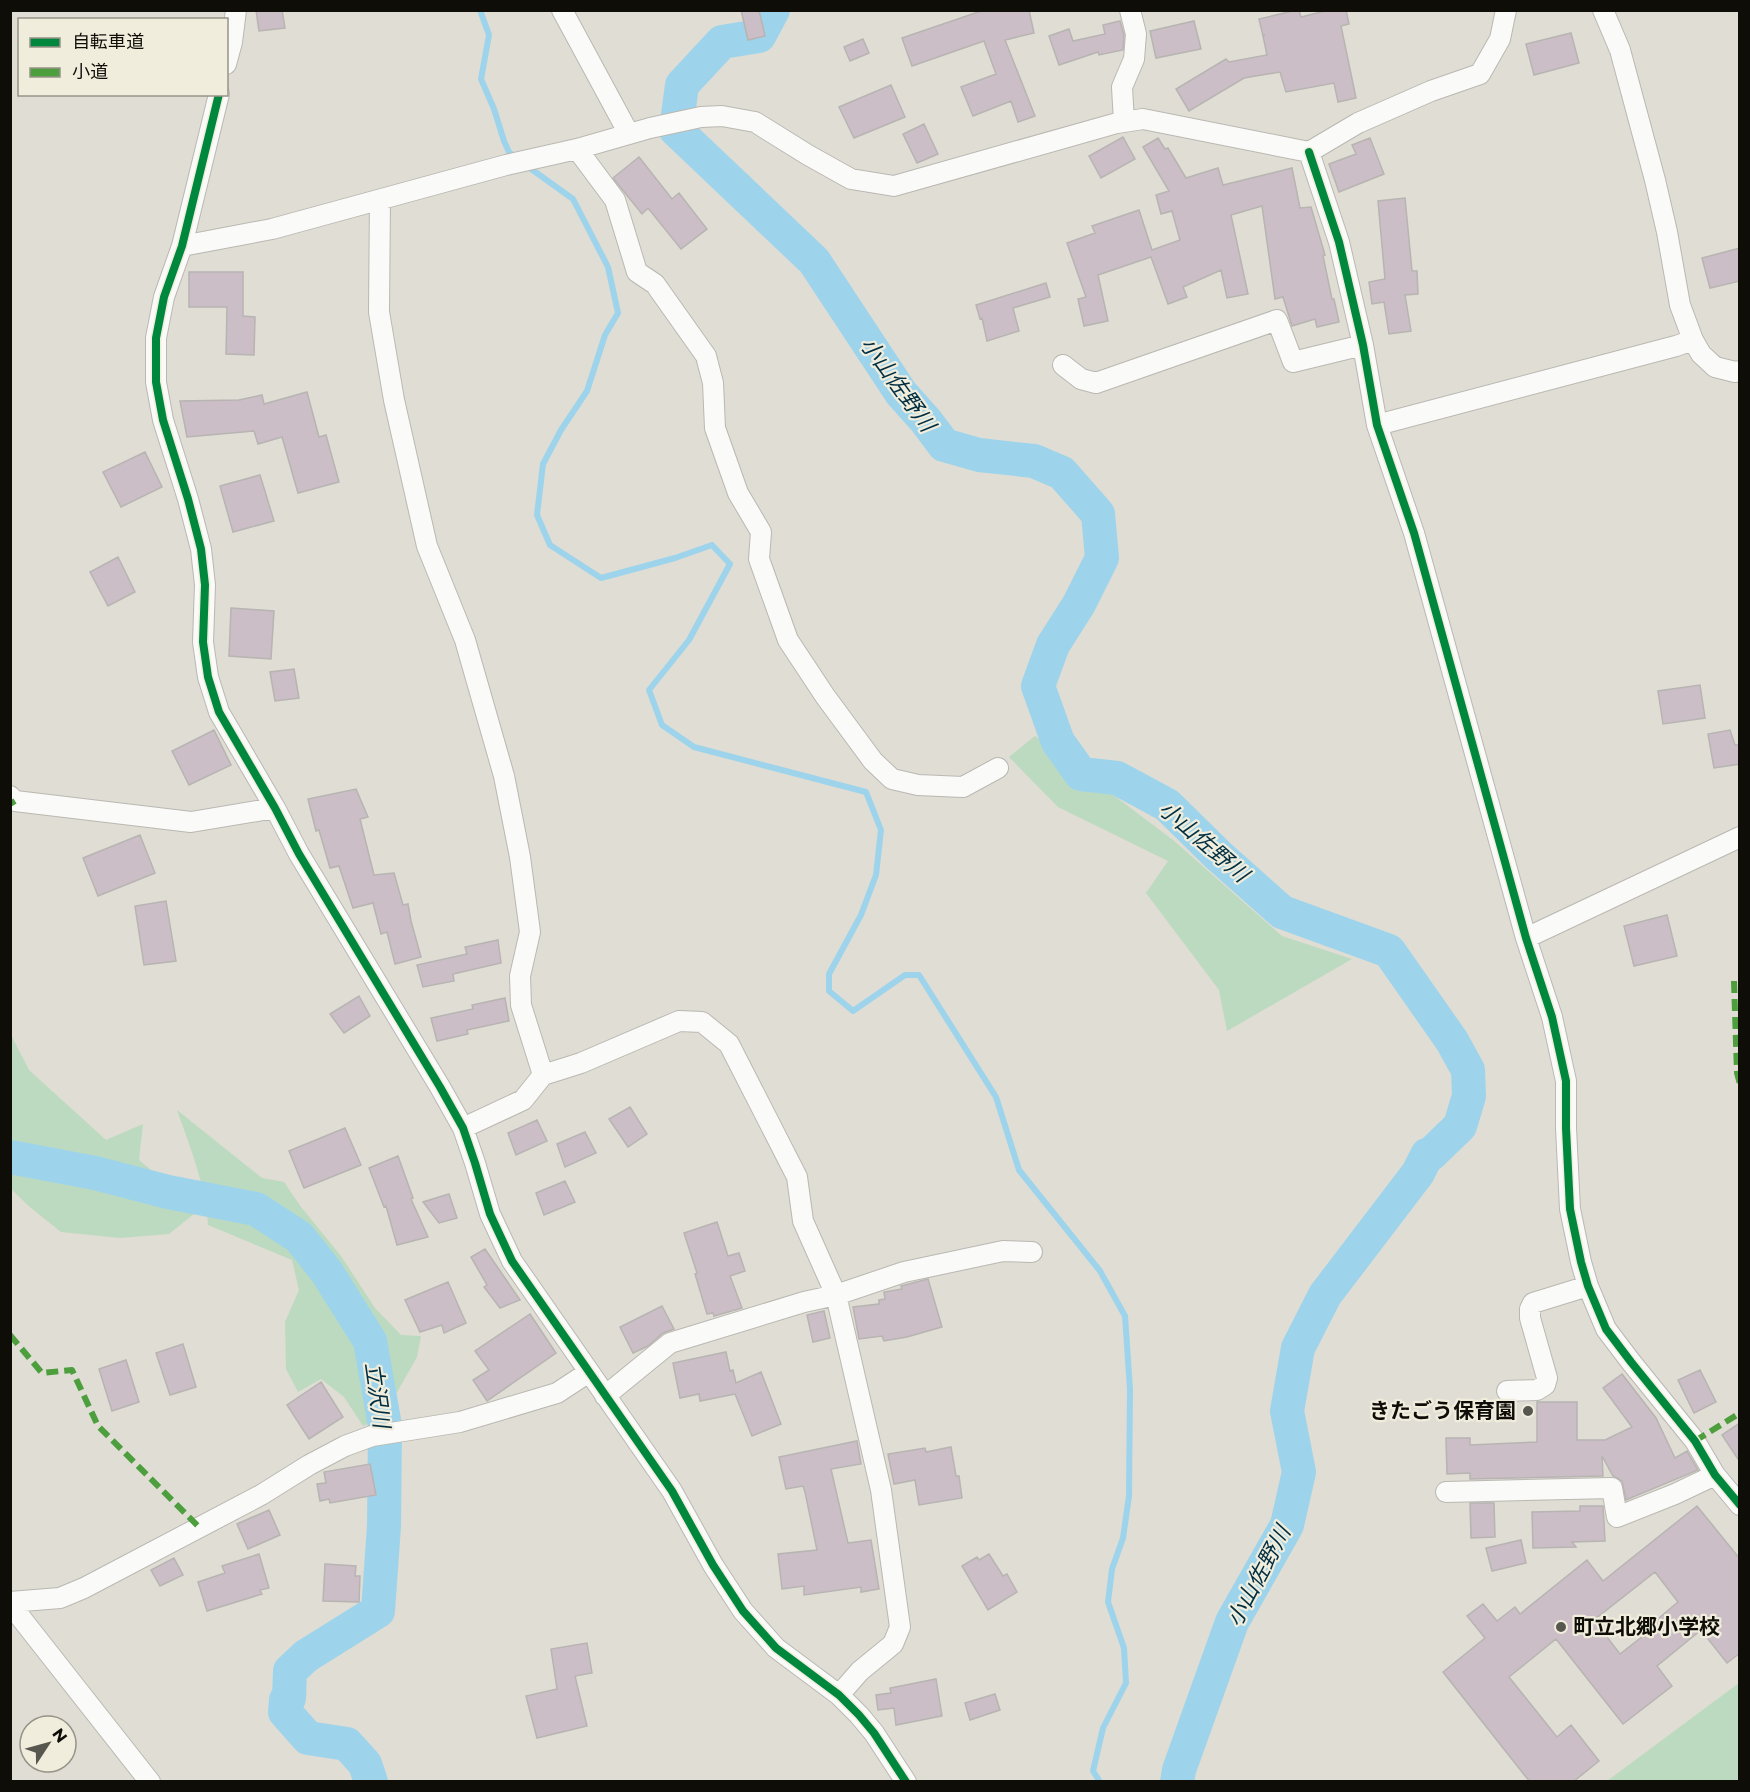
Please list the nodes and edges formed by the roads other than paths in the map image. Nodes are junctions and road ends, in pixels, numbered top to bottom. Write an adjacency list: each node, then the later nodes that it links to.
1 (236, 10): 6 (street)
2 (562, 10): 9 (street)
3 (1130, 10): 8 (street)
4 (1506, 10): 11 (street)
5 (1603, 10): 14 (street)
6 (228, 52)
7 (219, 96): 13 (street)
8 (1124, 122): 9 (street); 11 (street)
9 (629, 134): 10 (street)
10 (577, 149): 12 (street); 19 (street)
11 (1309, 152): 15 (street)
12 (380, 200): 13 (street); 24 (street)
13 (182, 246): 21 (street)
14 (1693, 340): 17 (street); 18 (street)
15 (1363, 345): 16 (street); 18 (street)
16 (1063, 365)
17 (1740, 371)
18 (1377, 425): 23 (street)
19 (998, 768)
20 (10, 796): 21 (street)
21 (275, 808): 25 (street)
22 (1740, 837): 23 (street)
23 (1526, 938): 27 (street)
24 (543, 1075): 25 (street); 28 (street)
25 (463, 1128): 29 (street)
26 (1032, 1252): 28 (street)
27 (1588, 1286): 30 (street); 32 (street)
28 (836, 1295): 31 (street); 36 (street)
29 (589, 1372): 31 (street); 35 (street)
30 (1507, 1391)
31 (605, 1396): 36 (street)
32 (1715, 1475): 33 (street); 34 (street)
33 (1446, 1492)
34 (1740, 1505)
35 (10, 1603): 37 (street)
36 (839, 1695): 38 (street)
37 (150, 1782)
38 (906, 1782)

